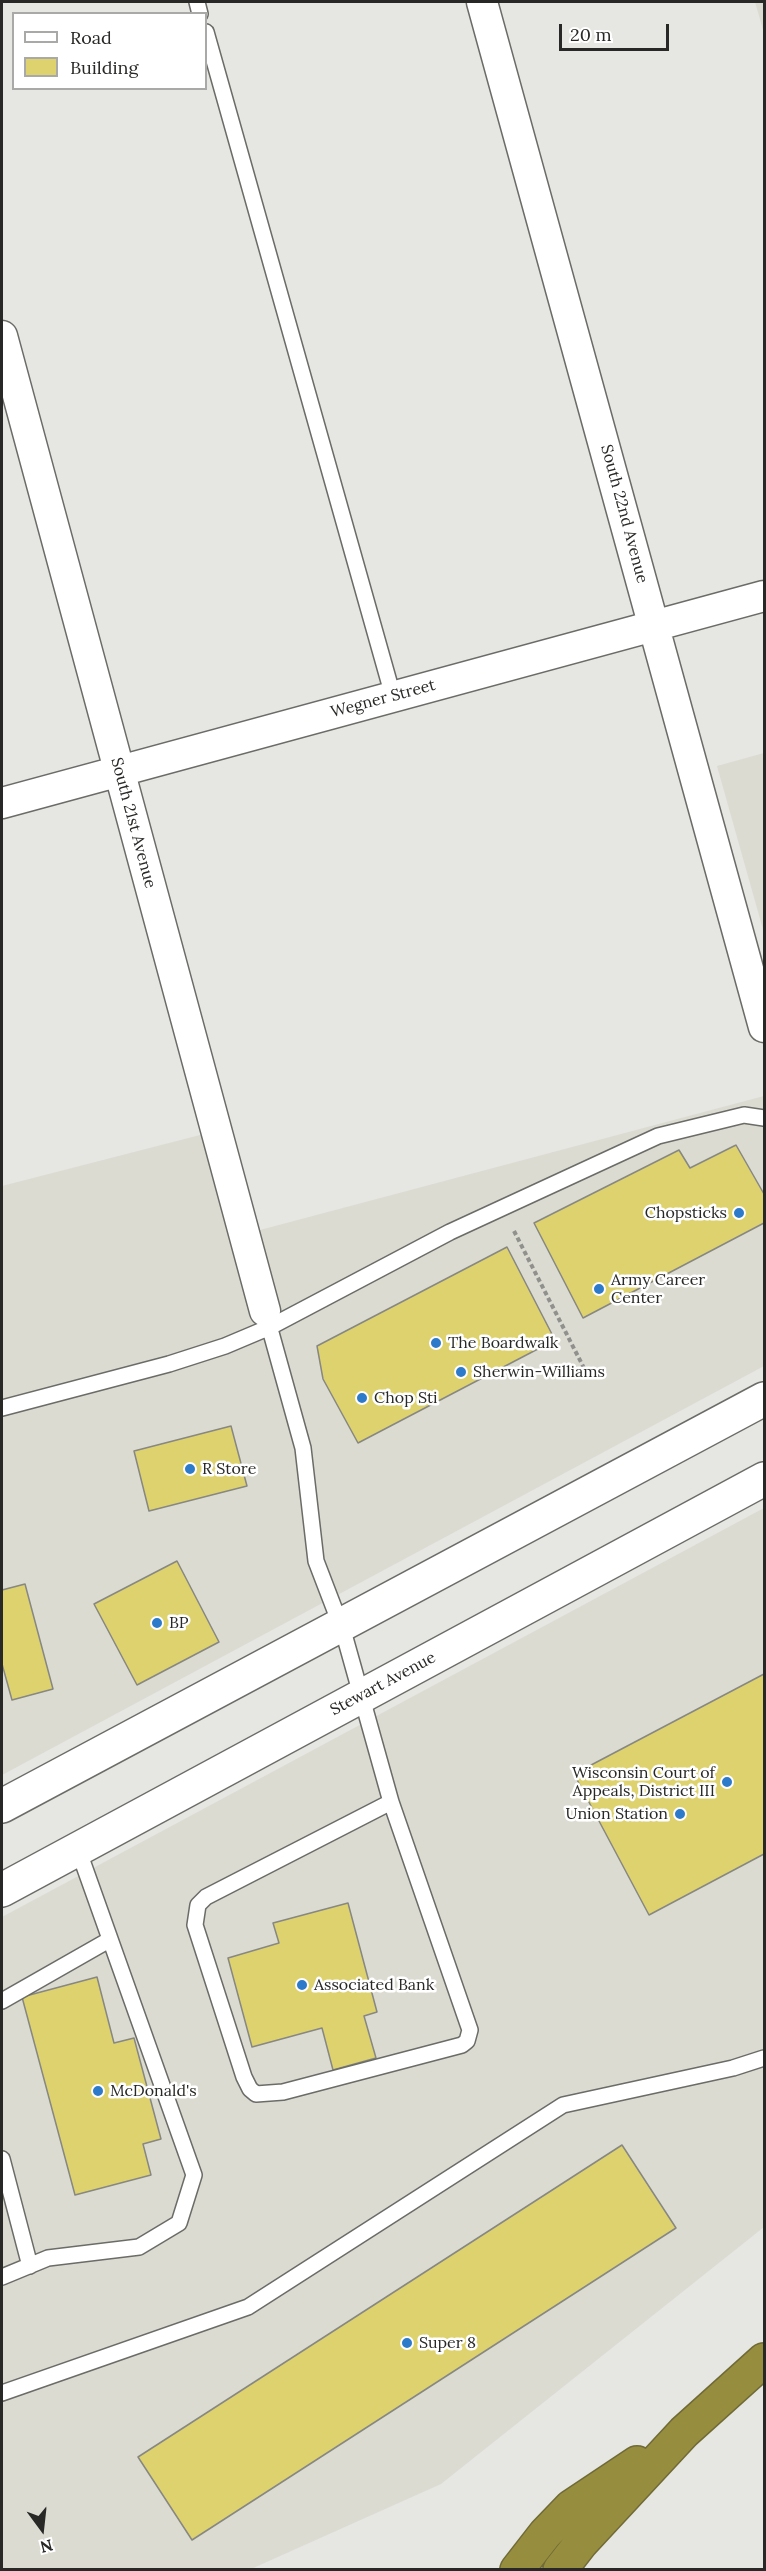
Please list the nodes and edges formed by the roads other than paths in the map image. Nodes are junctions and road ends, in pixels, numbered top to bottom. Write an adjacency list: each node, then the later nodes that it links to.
1 (482, 2): 5 (street, South 22nd Avenue)
2 (207, 36): 6 (lane)
3 (2, 336): 7 (street, South 21st Avenue)
4 (765, 596): 5 (street, Wegner Street)
5 (655, 625): 6 (street, Wegner Street); 9 (street, South 22nd Avenue)
6 (393, 696): 7 (street, Wegner Street)
7 (119, 772): 8 (street, Wegner Street); 11 (street, South 21st Avenue)
8 (2, 803)
9 (765, 1027)
10 (765, 1118): 11 (lane)
11 (267, 1319): 13 (lane); 15 (lane)
12 (765, 1399): 15 (street)
13 (2, 1408)
14 (765, 1479): 16 (street, Stewart Avenue)
15 (341, 1626): 16 (lane); 18 (street)
16 (360, 1697): 17 (lane); 19 (street, Stewart Avenue)
17 (391, 1802): 17 (lane)
18 (2, 1806)
19 (78, 1849): 20 (street, Stewart Avenue); 21 (lane)
20 (2, 1890)
21 (109, 1940): 22 (lane); 25 (lane)
22 (2, 2001)
23 (765, 2058): 28 (lane)
24 (2, 2159): 25 (lane)
25 (30, 2266): 26 (lane)
26 (2, 2277)
27 (765, 2360): 29 (highway)
28 (2, 2393)
29 (684, 2432): 30 (highway); 31 (highway)
30 (517, 2570)
31 (560, 2570)

